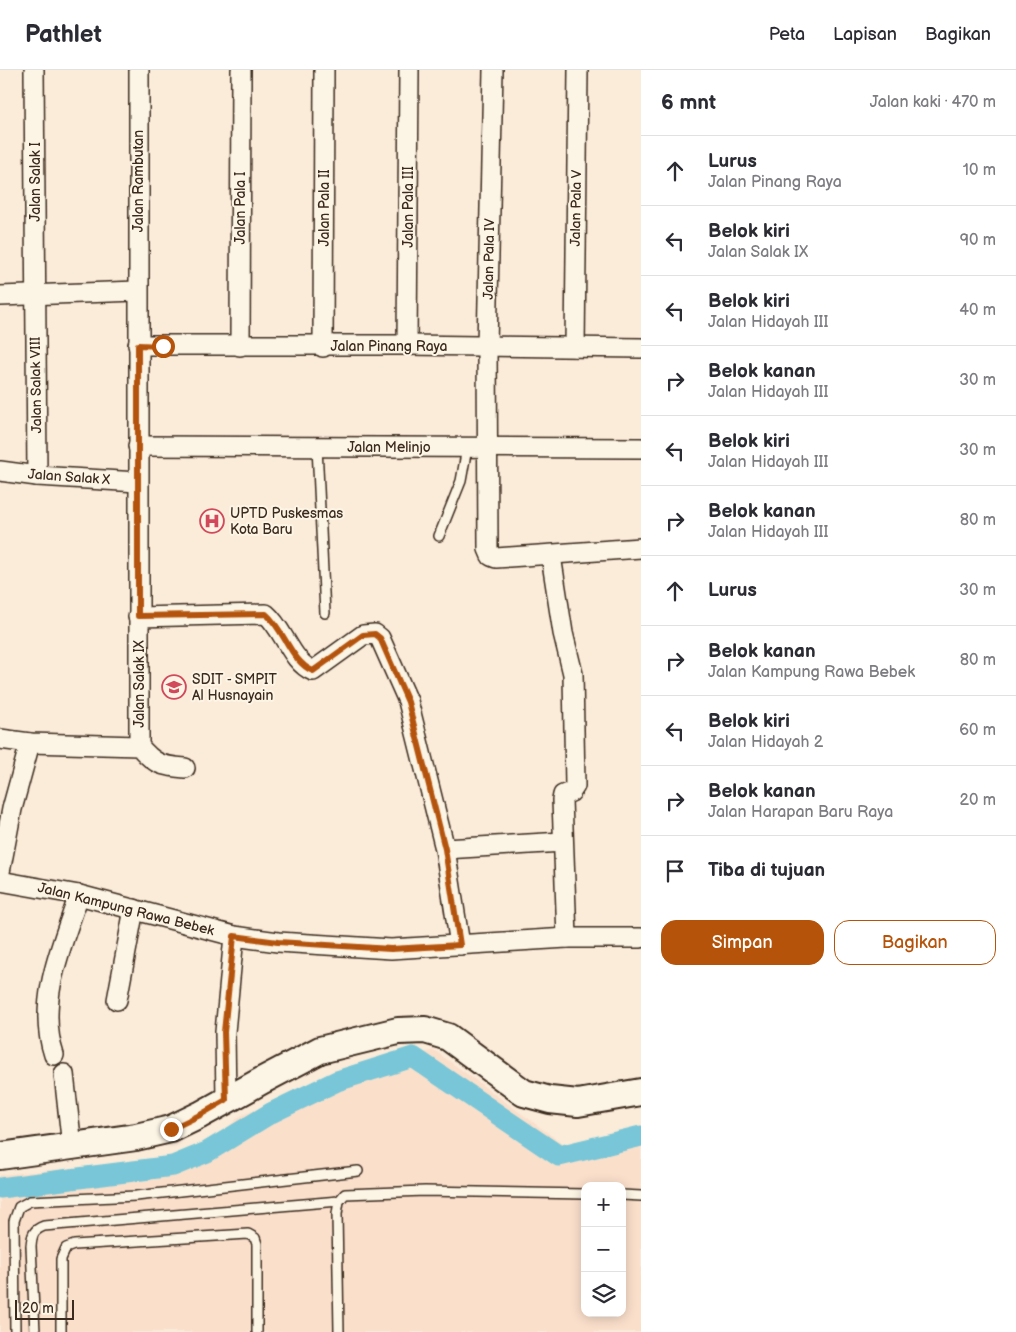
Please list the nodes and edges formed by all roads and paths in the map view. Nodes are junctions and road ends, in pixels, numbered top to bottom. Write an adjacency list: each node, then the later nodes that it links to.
1 (34, 70): 9 (street, Jalan Salak I)
2 (139, 70): 8 (street, Jalan Rambutan)
3 (241, 70): 13 (street, Jalan Pala I)
4 (324, 70): 15 (street, Jalan Pala II)
5 (409, 70): 12 (street, Jalan Pala III)
6 (494, 70): 14 (street, Jalan Pala IV)
7 (578, 70): 16 (street, Jalan Pala V)
8 (137, 291): 9 (street); 11 (street, Jalan Salak IX)
9 (35, 294): 10 (street); 24 (street, Jalan Salak VIII)
10 (0, 296)
11 (138, 345): 13 (street, Jalan Pinang Raya); 18 (street, Jalan Salak IX)
12 (407, 345): 14 (street, Jalan Pinang Raya); 15 (street, Jalan Pinang Raya)
13 (240, 346): 15 (street, Jalan Pinang Raya)
14 (486, 346): 16 (street, Jalan Pinang Raya); 20 (street, Jalan Pala IV)
15 (323, 347)
16 (575, 347): 17 (street, Jalan Pinang Raya)
17 (641, 348)
18 (138, 446): 19 (street, Jalan Melinjo); 25 (street, Jalan Salak IX)
19 (317, 447): 21 (street, Jalan Melinjo); 29 (lane)
20 (487, 447): 21 (street, Jalan Melinjo); 22 (street, Jalan Melinjo); 28 (street, Jalan Pala IV)
21 (467, 448): 26 (lane)
22 (641, 448)
23 (0, 471): 24 (street, Jalan Salak X)
24 (37, 476): 25 (street, Jalan Salak X)
25 (138, 482): 30 (street, Jalan Salak IX)
26 (439, 536)
27 (641, 548): 28 (street)
28 (551, 556): 35 (street)
29 (325, 613)
30 (138, 616): 33 (street, Jalan Salak IX); 36 (street)
31 (0, 739): 32 (street)
32 (30, 743): 33 (street); 37 (street)
33 (140, 746): 34 (street)
34 (185, 768)
35 (564, 842): 36 (street); 42 (street)
36 (445, 849): 44 (street)
37 (0, 872)
38 (0, 881): 39 (street, Jalan Kampung Rawa Bebek)
39 (79, 895): 40 (street, Jalan Kampung Rawa Bebek); 46 (street)
40 (134, 909): 41 (street, Jalan Kampung Rawa Bebek); 45 (street)
41 (234, 936): 44 (street, Jalan Kampung Rawa Bebek); 49 (street)
42 (567, 938): 43 (street, Jalan Kampung Rawa Bebek); 44 (street, Jalan Kampung Rawa Bebek)
43 (641, 938)
44 (460, 945)
45 (117, 1000)
46 (54, 1055)
47 (64, 1074): 50 (street)
48 (641, 1092): 49 (street)
49 (226, 1100): 50 (street)
50 (72, 1147): 51 (street)
51 (0, 1156)
52 (358, 1172): 57 (lane)
53 (581, 1194): 56 (lane)
54 (626, 1195): 55 (lane)
55 (641, 1196)
56 (339, 1201): 58 (lane); 61 (lane)
57 (15, 1332)
58 (35, 1332)
59 (61, 1332): 60 (lane)
60 (257, 1332)
61 (339, 1332)

